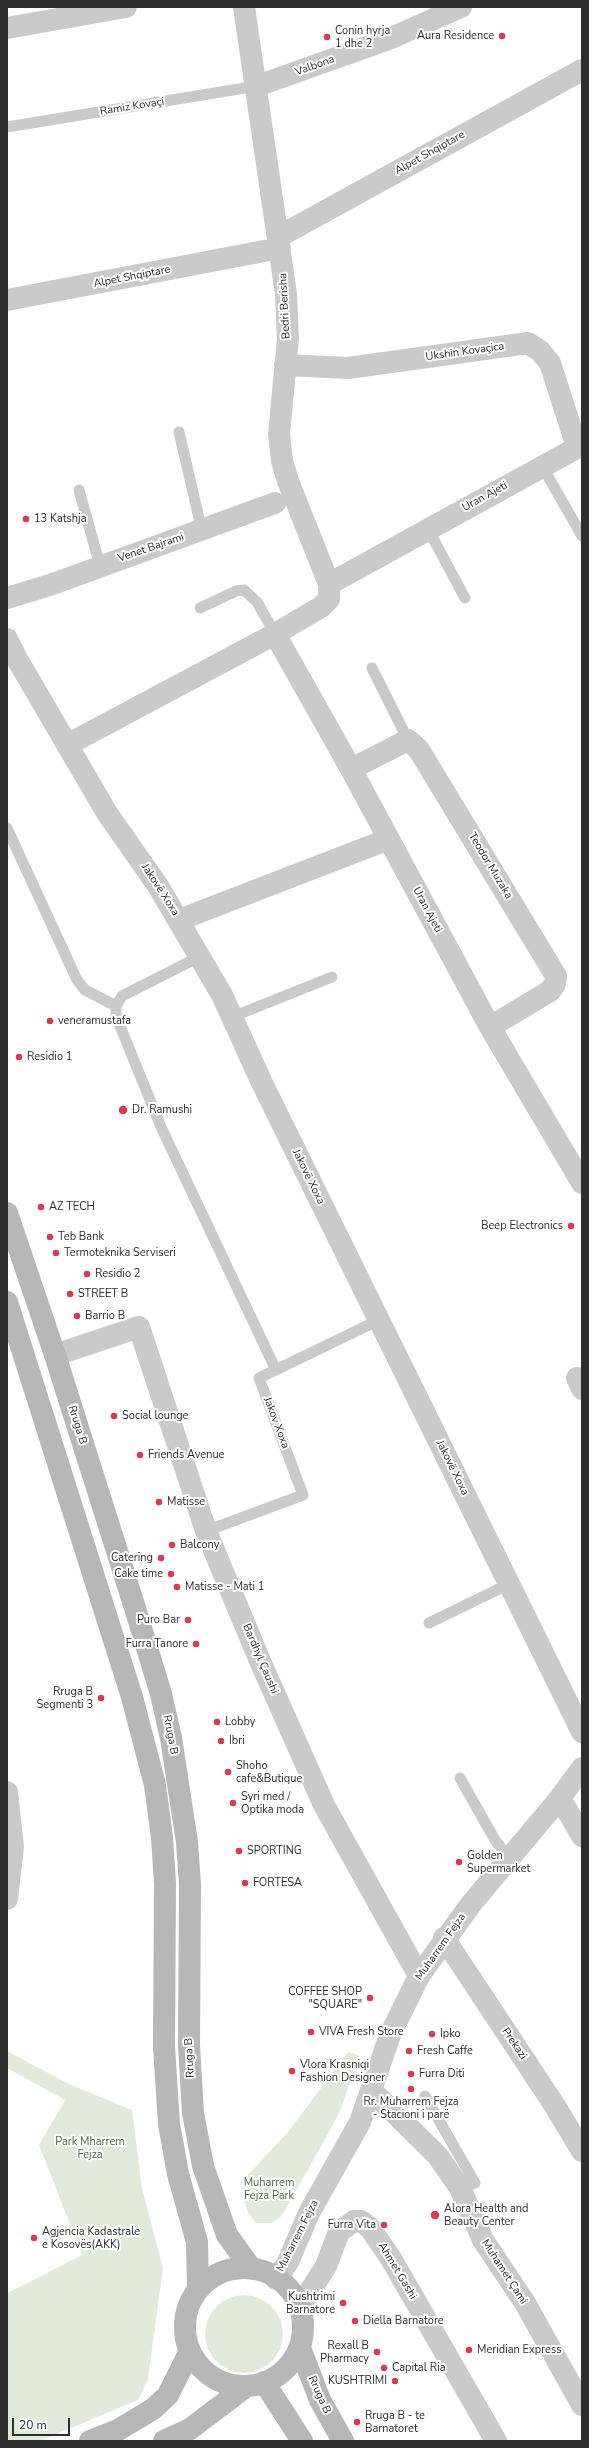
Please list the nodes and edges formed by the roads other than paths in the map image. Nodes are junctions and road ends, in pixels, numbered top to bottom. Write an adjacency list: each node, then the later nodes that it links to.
1 (126, 7): 4 (street)
2 (244, 7): 7 (street, Bedri Berisha)
3 (461, 7): 7 (street, Valbona)
4 (103, 9): 5 (street)
5 (7, 28)
6 (582, 70): 9 (street, Alpet Shqiptare)
7 (257, 86): 8 (lane, Ramiz Kovaçi); 9 (street, Bedri Berisha)
8 (7, 127)
9 (279, 243): 10 (street, Alpet Shqiptare); 11 (street, Bedri Berisha)
10 (7, 300)
11 (285, 365): 13 (street, Ukshin Kovaçica); 21 (street, Bedri Berisha)
12 (179, 432): 18 (lane)
13 (580, 446): 14 (street, Uran Ajeti)
14 (542, 466): 17 (street, Uran Ajeti); 19 (lane)
15 (79, 490): 20 (lane)
16 (275, 503): 18 (street, Venet Bajrami)
17 (428, 529): 21 (street, Uran Ajeti); 23 (lane)
18 (202, 531): 20 (street, Venet Bajrami)
19 (582, 536)
20 (100, 566): 22 (street, Venet Bajrami)
21 (329, 592): 25 (street, Uran Ajeti)
22 (7, 598)
23 (465, 598)
24 (200, 608): 25 (lane, Uran Ajeti)
25 (275, 634): 29 (street); 30 (street, Uran Ajeti)
26 (7, 639): 29 (street, Jakovë Xoxa)
27 (372, 668): 28 (lane)
28 (408, 740): 30 (street); 38 (street, Teodor Muzaka)
29 (67, 745): 33 (street, Jakovë Xoxa)
30 (351, 769): 32 (street, Uran Ajeti)
31 (7, 828): 36 (lane)
32 (389, 839): 33 (street); 38 (street, Uran Ajeti)
33 (179, 920): 34 (street, Jakovë Xoxa)
34 (201, 956): 36 (lane); 37 (street, Jakovë Xoxa)
35 (332, 978): 37 (lane)
36 (116, 1006): 44 (lane)
37 (232, 1016): 42 (street, Jakovë Xoxa)
38 (490, 1027): 39 (street, Uran Ajeti)
39 (582, 1183)
40 (7, 1214): 43 (main road, Rruga B)
41 (7, 1302): 64 (main road)
42 (379, 1320): 44 (lane, Jakov Xoxa); 46 (street, Jakovë Xoxa)
43 (55, 1355): 45 (street, Bardhyl Çaushi); 62 (main road, Rruga B)
44 (276, 1370): 45 (lane, Jakov Xoxa)
45 (206, 1531): 57 (street, Bardhyl Çaushi)
46 (509, 1584): 47 (lane); 48 (street, Jakovë Xoxa)
47 (429, 1623)
48 (582, 1732)
49 (582, 1768): 52 (street, Muharrem Fejza)
50 (460, 1778): 54 (lane)
51 (7, 1792): 55 (street)
52 (560, 1798): 53 (street); 54 (street, Muharrem Fejza)
53 (582, 1836)
54 (509, 1858): 56 (street, Muharrem Fejza)
55 (7, 1899)
56 (444, 1938): 57 (street, Muharrem Fejza); 60 (street, Prekazi)
57 (419, 1976): 58 (street, Muharrem Fejza)
58 (372, 2091): 61 (street, Muhamet Çami); 63 (street, Muharrem Fejza)
59 (425, 2096): 61 (lane)
60 (582, 2151)
61 (460, 2188): 69 (street, Muhamet Çami)
62 (251, 2268): 63 (main road); 64 (main road)
63 (276, 2279): 65 (main road)
64 (198, 2290): 67 (main road)
65 (300, 2307): 66 (main road); 74 (street, Ahmet Gashi)
66 (300, 2348): 68 (main road); 73 (main road, Rruga B)
67 (190, 2351): 68 (main road); 70 (main road)
68 (255, 2384): 71 (main road); 72 (main road)
69 (582, 2406)
70 (90, 2441)
71 (164, 2441)
72 (302, 2441)
73 (343, 2441)
74 (496, 2441)

